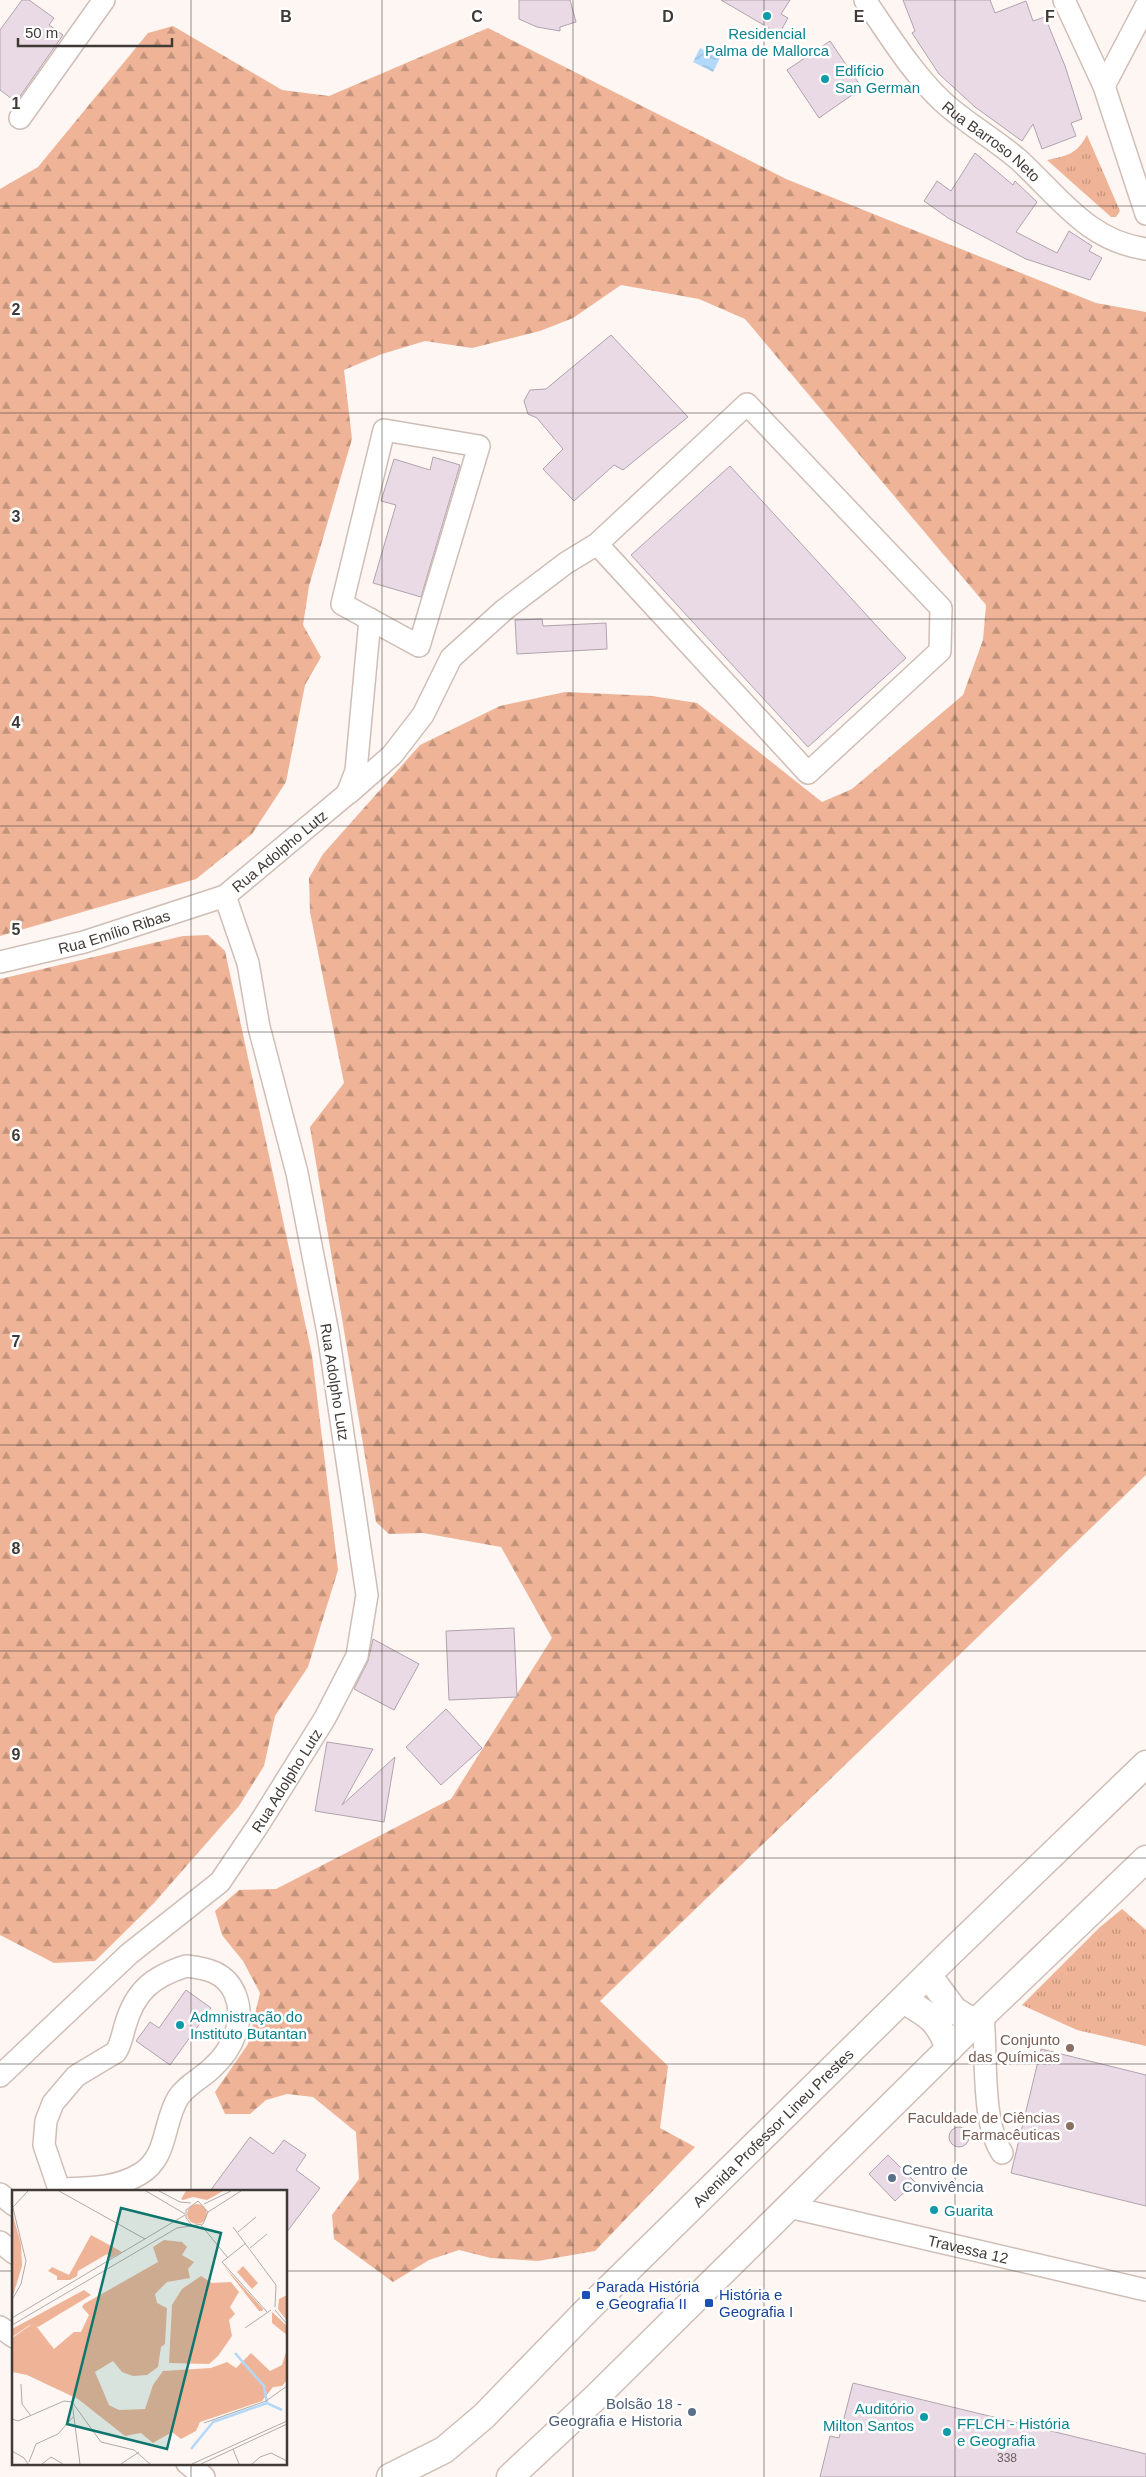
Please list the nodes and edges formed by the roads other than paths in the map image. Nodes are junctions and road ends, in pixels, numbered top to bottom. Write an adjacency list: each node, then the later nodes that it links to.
1 (104, 0): 6 (street)
2 (865, 0): 8 (street, Rua Barroso Neto)
3 (1064, 0): 5 (street)
4 (1146, 6): 5 (street)
5 (1104, 86): 7 (street)
6 (20, 118)
7 (1146, 214)
8 (1146, 249)
9 (597, 544): 9 (street); 11 (street)
10 (370, 619): 10 (street); 11 (street, Rua Adolpho Lutz)
11 (347, 794): 12 (street, Rua Adolpho Lutz)
12 (225, 896): 13 (street, Rua Emílio Ribas); 20 (street, Rua Adolpho Lutz)
13 (0, 962)
14 (1146, 1764): 16 (main road, Avenida Professor Lineu Prestes)
15 (1146, 1859): 18 (main road)
16 (928, 1975): 17 (main road, Avenida Professor Lineu Prestes); 18 (main road)
17 (903, 2000): 19 (main road); 31 (main road, Avenida Professor Lineu Prestes)
18 (979, 2019): 19 (main road); 21 (street)
19 (949, 2049): 25 (main road)
20 (0, 2076)
21 (1002, 2153)
22 (58, 2190): 22 (street)
23 (0, 2194): 24 (street)
24 (12, 2203)
25 (790, 2207): 26 (street, Travessa 12); 32 (main road)
26 (1146, 2290)
27 (0, 2327): 28 (street)
28 (12, 2336)
29 (188, 2464): 30 (street)
30 (204, 2477)
31 (390, 2477)
32 (510, 2477)

